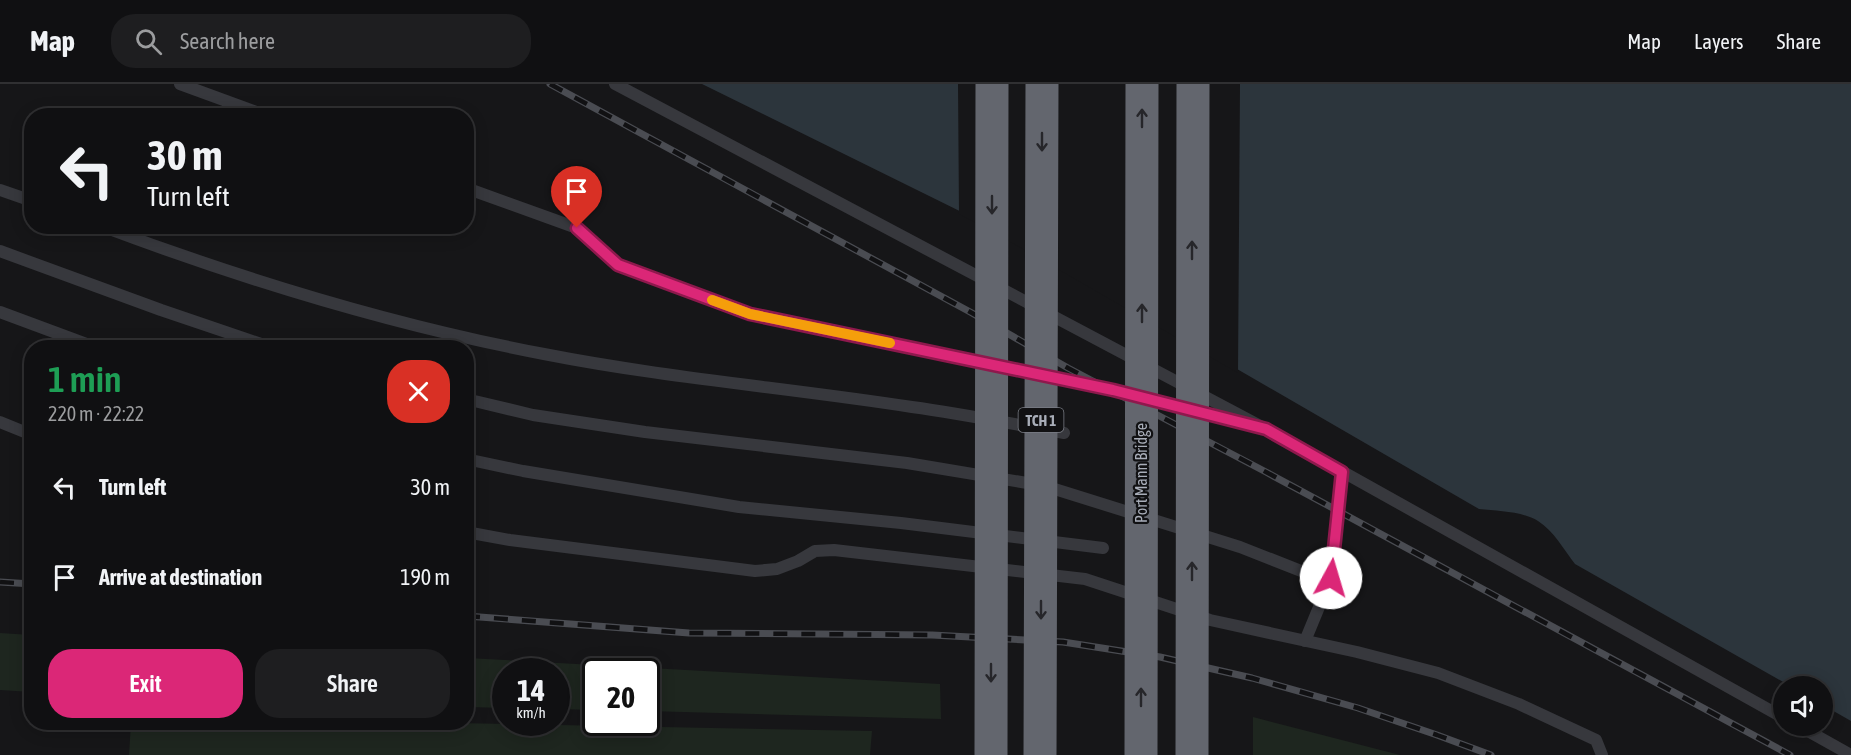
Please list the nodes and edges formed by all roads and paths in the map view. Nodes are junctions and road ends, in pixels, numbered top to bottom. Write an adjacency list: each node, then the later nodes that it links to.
1 (180, 84): 7 (lane)
2 (615, 84): 18 (lane)
3 (992, 84): 29 (highway, one-way to 29, bridge)
4 (1042, 84): 30 (highway, TCH 1, one-way to 30, bridge)
5 (1142, 84): 31 (highway, Port Mann Bridge, one-way to 5, bridge)
6 (1192, 84): 32 (highway, one-way to 6, bridge)
7 (245, 108)
8 (0, 190): 10 (lane)
9 (474, 191): 18 (lane)
10 (24, 198)
11 (121, 234): 20 (lane)
12 (0, 250): 15 (lane)
13 (0, 312): 14 (lane)
14 (75, 340)
15 (249, 340)
16 (474, 401): 25 (lane)
17 (0, 423): 19 (lane)
18 (1266, 429): 22 (lane)
19 (24, 432)
20 (1064, 433)
21 (474, 461): 24 (lane)
22 (1342, 472): 25 (lane); 27 (lane)
23 (474, 533): 26 (lane)
24 (1103, 548)
25 (1329, 582): 26 (lane)
26 (1305, 640): 33 (lane)
27 (1773, 711)
28 (1817, 736): 34 (lane)
29 (991, 755)
30 (1040, 755)
31 (1141, 755)
32 (1192, 755)
33 (1602, 755)
34 (1851, 755)

